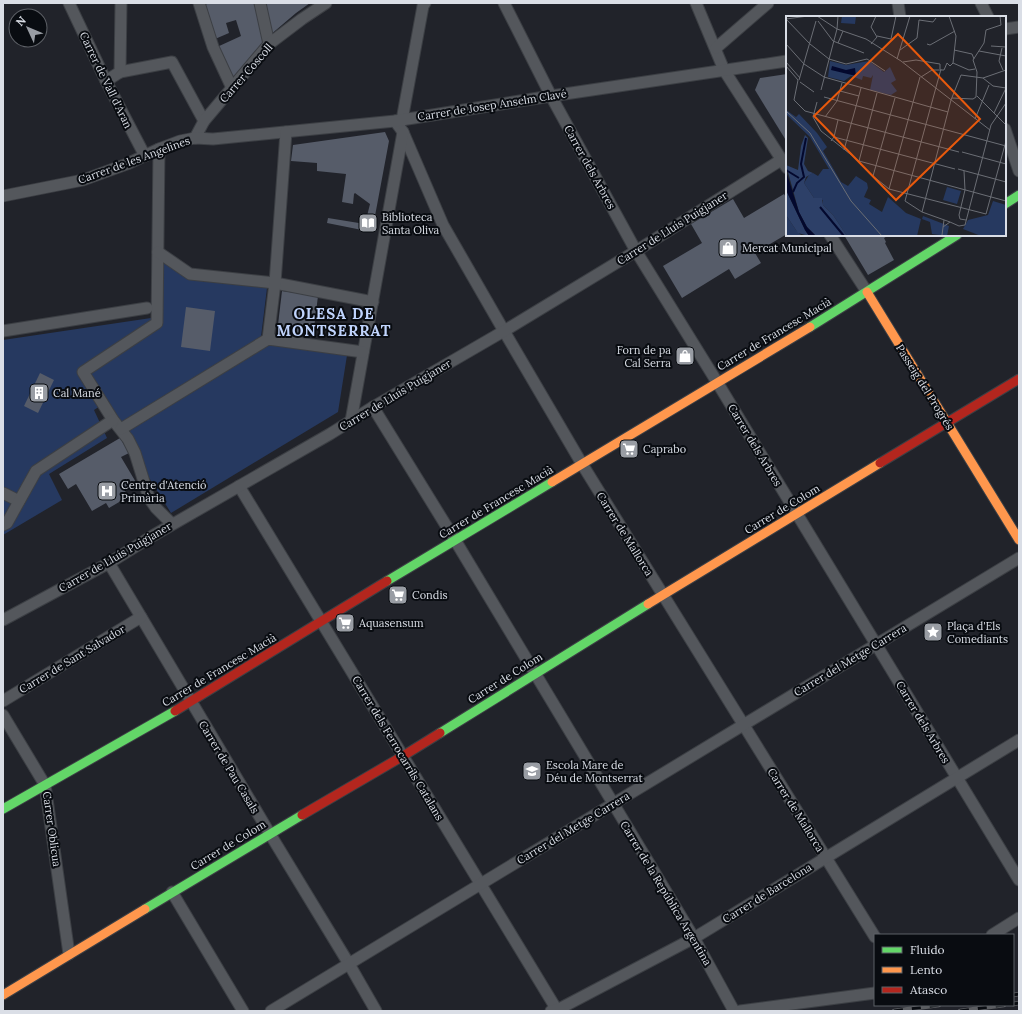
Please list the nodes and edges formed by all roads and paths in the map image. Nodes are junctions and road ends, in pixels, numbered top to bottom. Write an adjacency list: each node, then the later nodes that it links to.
1 (69, 3): 21 (street, Carrer de Vall d'Aran)
2 (121, 3): 20 (street)
3 (199, 3): 22 (street)
4 (260, 3): 16 (street)
5 (326, 3): 16 (street, Carrer Coscoll)
6 (425, 3): 24 (street)
7 (504, 3): 23 (street, Carrer dels Arbres)
8 (696, 3): 17 (street)
9 (768, 3): 17 (street)
10 (898, 3): 12 (street)
11 (981, 3): 13 (street)
12 (900, 16)
13 (988, 16)
14 (1019, 27): 15 (street)
15 (1006, 29)
16 (269, 44): 22 (street, Carrer Coscoll)
17 (716, 48): 19 (street)
18 (786, 61): 19 (street, Carrer de Josep Anselm Clavé)
19 (724, 70): 23 (street, Carrer de Josep Anselm Clavé); 32 (street)
20 (120, 72): 21 (street); 25 (street)
21 (106, 81): 31 (street, Carrer de Vall d'Aran)
22 (232, 88): 25 (street, Carrer Coscoll)
23 (551, 96): 24 (street, Carrer de Josep Anselm Clavé); 39 (street, Carrer dels Arbres)
24 (398, 120): 26 (street, Carrer de Josep Anselm Clavé); 27 (street, Carrer de Mallorca)
25 (204, 121): 29 (street, Carrer Coscoll)
26 (286, 132): 29 (street, Carrer de Josep Anselm Clavé); 41 (street)
27 (403, 132): 43 (street); 46 (street, Carrer de Mallorca)
28 (1006, 132): 33 (street)
29 (195, 138): 30 (street, Carrer de les Angelines)
30 (159, 149): 31 (street, Carrer de les Angelines); 40 (street)
31 (145, 156): 34 (street, Carrer de les Angelines)
32 (784, 164): 39 (street, Carrer de Lluís Puigjaner)
33 (1019, 170)
34 (3, 196)
35 (1019, 196): 36 (street)
36 (1006, 203)
37 (831, 236): 42 (street, Passeig del Progrés)
38 (955, 236): 42 (street, Carrer de Francesc Macià)
39 (636, 251): 46 (street, Carrer de Lluís Puigjaner); 50 (street, Carrer dels Arbres)
40 (158, 252): 41 (street); 52 (street)
41 (275, 283): 43 (street); 47 (street)
42 (867, 292): 50 (street, Carrer de Francesc Macià); 54 (street, Passeig del Progrés)
43 (373, 302): 48 (street)
44 (147, 308): 45 (street)
45 (3, 331)
46 (504, 331): 51 (street, Carrer de Lluís Puigjaner); 56 (street, Carrer de Mallorca)
47 (268, 339): 48 (street); 55 (street)
48 (363, 352): 53 (street)
49 (1019, 379): 54 (street, Carrer de Colom)
50 (717, 382): 56 (street, Carrer de Francesc Macià); 60 (street, Carrer dels Arbres)
51 (373, 406): 53 (street, Carrer de Lluís Puigjaner); 63 (street, Carrer de la República Argentina)
52 (113, 420): 55 (street); 59 (street)
53 (351, 422): 57 (street, Carrer de Lluís Puigjaner)
54 (948, 423): 60 (street, Carrer de Colom); 64 (street, Passeig del Progrés)
55 (121, 430): 61 (street)
56 (582, 464): 63 (street, Carrer de Francesc Macià); 67 (street, Carrer de Mallorca)
57 (239, 486): 61 (street, Carrer de Lluís Puigjaner); 70 (street, Carrer dels Ferrocarrils Catalans)
58 (3, 493): 59 (street)
59 (19, 501): 62 (street)
60 (797, 514): 67 (street, Carrer de Colom); 71 (street, Carrer dels Arbres)
61 (172, 524): 66 (street, Carrer de Lluís Puigjaner)
62 (3, 525)
63 (455, 540): 70 (street, Carrer de Francesc Macià); 72 (street, Carrer de la República Argentina)
64 (1019, 540)
65 (1019, 558): 71 (street, Carrer del Metge Carrera)
66 (109, 563): 68 (street, Carrer de Pau Casals); 69 (street, Carrer de Lluís Puigjaner)
67 (663, 595): 72 (street, Carrer de Colom); 76 (street, Carrer de Mallorca)
68 (141, 617): 73 (street, Carrer de Sant Salvador); 74 (street, Carrer de Pau Casals)
69 (3, 620)
70 (321, 621): 74 (street, Carrer de Francesc Macià); 78 (street, Carrer dels Ferrocarrils Catalans)
71 (876, 645): 76 (street, Carrer del Metge Carrera); 79 (street, Carrer dels Arbres)
72 (535, 672): 78 (street, Carrer de Colom); 81 (street, Carrer de la República Argentina)
73 (3, 701)
74 (191, 702): 80 (street, Carrer de Francesc Macià); 83 (street, Carrer de Pau Casals)
75 (3, 715): 80 (street, Carrer Oblicua)
76 (743, 725): 81 (street, Carrer del Metge Carrera); 84 (street, Carrer de Mallorca)
77 (1019, 740): 79 (street, Carrer de Barcelona)
78 (403, 756): 83 (street, Carrer de Colom); 86 (street, Carrer dels Ferrocarrils Catalans)
79 (957, 778): 84 (street, Carrer de Barcelona); 85 (street, Carrer dels Arbres)
80 (45, 785): 82 (street, Carrer de Francesc Macià); 92 (street, Carrer Oblicua)
81 (613, 804): 86 (street, Carrer del Metge Carrera); 91 (street, Carrer de la República Argentina)
82 (3, 809)
83 (270, 834): 87 (street, Carrer de Colom); 93 (street, Carrer de Pau Casals)
84 (825, 857): 90 (street, Carrer de Mallorca); 91 (street, Carrer de Barcelona)
85 (1019, 880)
86 (480, 884): 93 (street, Carrer del Metge Carrera); 99 (street, Carrer dels Ferrocarrils Catalans)
87 (172, 892): 92 (street, Carrer de Colom); 96 (street)
88 (1019, 918): 89 (street)
89 (994, 934)
90 (874, 936)
91 (694, 938): 99 (street, Carrer de Barcelona); 100 (street, Carrer de la República Argentina)
92 (69, 954): 95 (street, Carrer de Colom)
93 (349, 964): 97 (street, Carrer del Metge Carrera); 98 (street, Carrer de Pau Casals)
94 (874, 993): 101 (street)
95 (3, 994)
96 (243, 1011)
97 (271, 1011)
98 (376, 1011)
99 (554, 1011)
100 (734, 1011)
101 (740, 1011)

